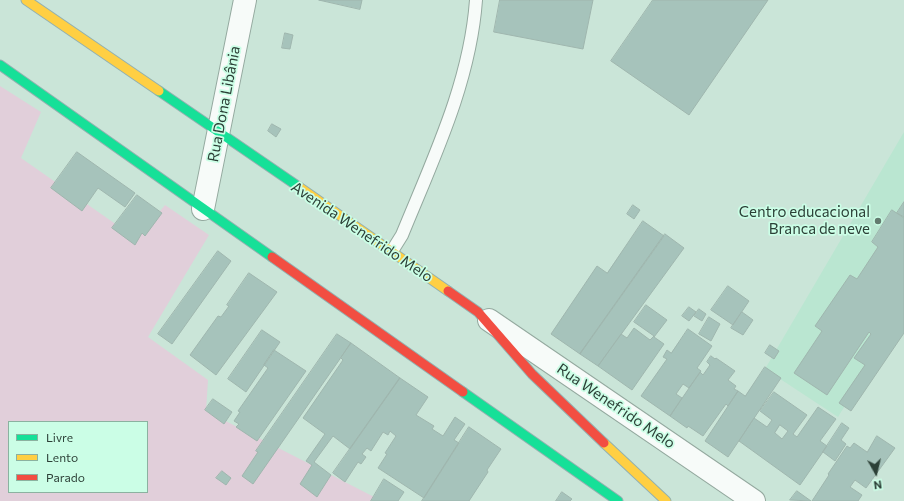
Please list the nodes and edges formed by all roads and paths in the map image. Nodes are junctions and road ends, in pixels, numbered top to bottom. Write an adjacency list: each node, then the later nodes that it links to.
1 (26, 0): 5 (main road, Avenida Wenefrido Melo)
2 (245, 0): 5 (street, Rua Dona Libânia)
3 (476, 0): 7 (lane)
4 (0, 65): 6 (main road)
5 (218, 132): 6 (street, Rua Dona Libânia); 7 (main road, Avenida Wenefrido Melo)
6 (203, 209): 9 (main road)
7 (392, 251): 8 (main road, Avenida Wenefrido Melo)
8 (478, 312): 10 (main road, Avenida Wenefrido Melo); 11 (street, Rua Wenefrido Melo)
9 (618, 501)
10 (666, 501)
11 (754, 501)

